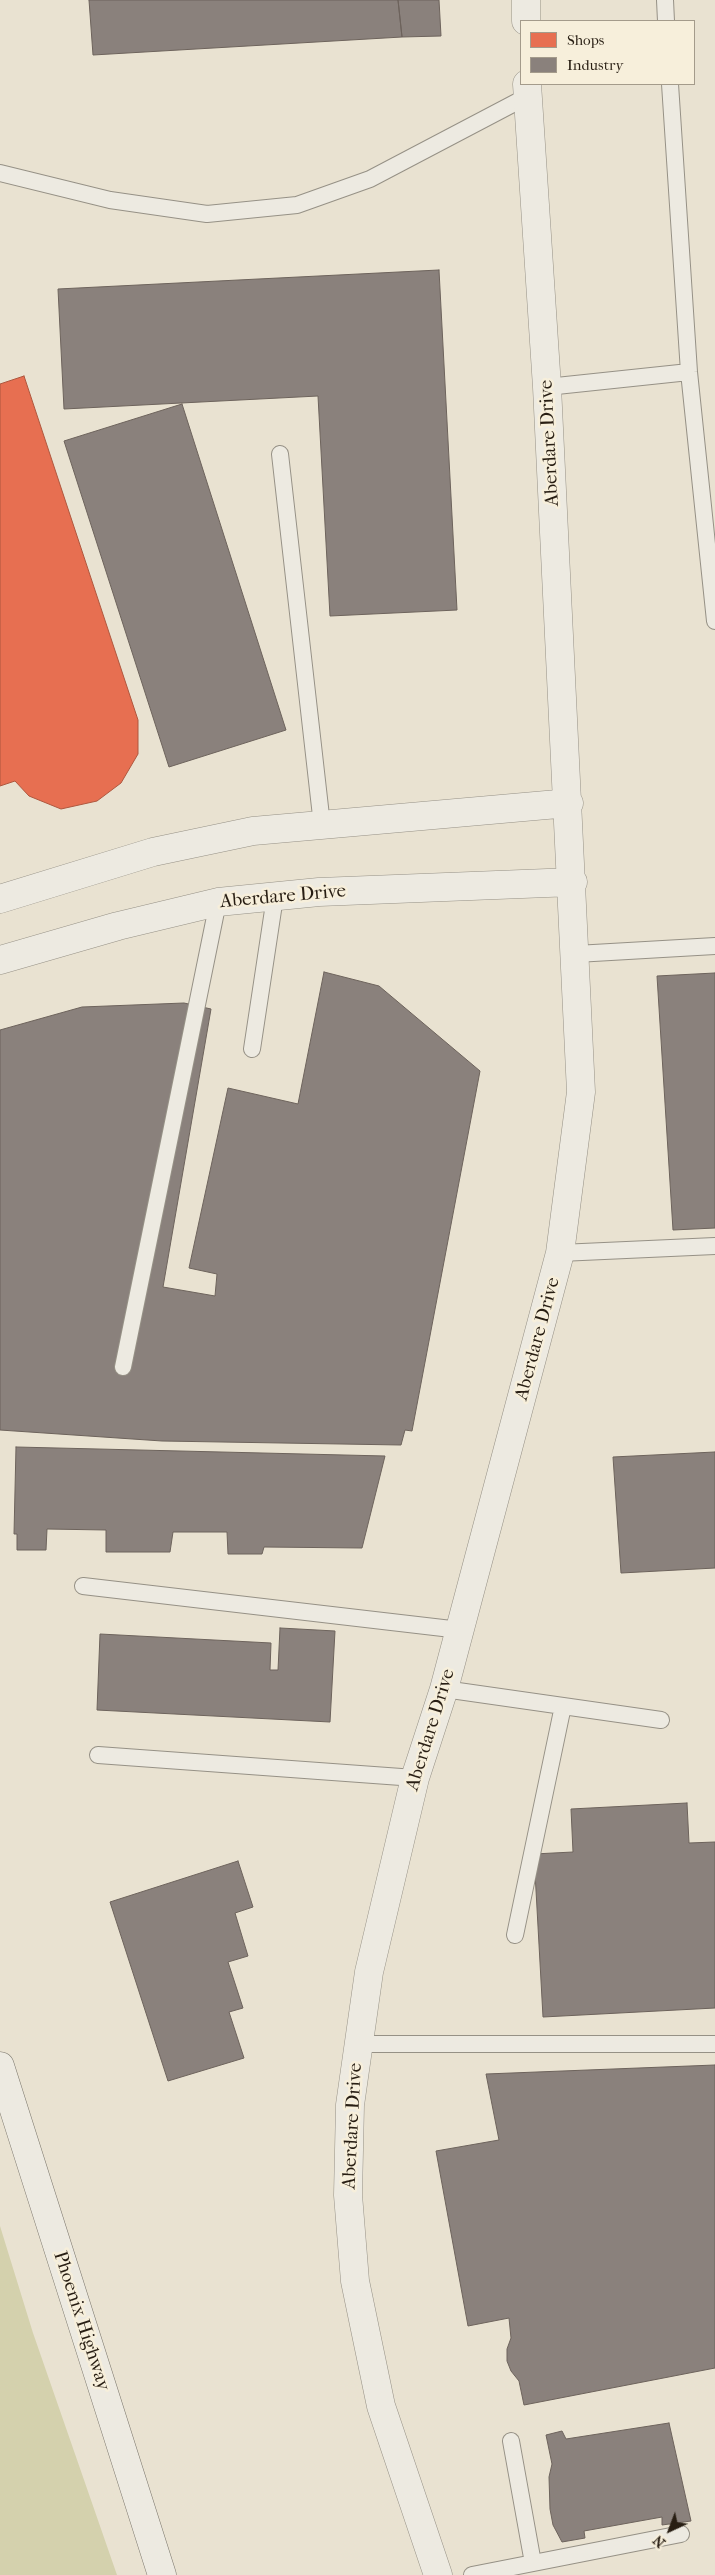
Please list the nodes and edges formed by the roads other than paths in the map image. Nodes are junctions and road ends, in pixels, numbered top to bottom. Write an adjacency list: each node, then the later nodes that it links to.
1 (526, 0): 3 (street)
2 (665, 0): 4 (lane)
3 (526, 20)
4 (666, 20)
5 (670, 85): 8 (lane)
6 (528, 90): 7 (lane); 9 (street, Aberdare Drive)
7 (0, 173)
8 (689, 372): 9 (lane); 11 (lane)
9 (547, 387): 12 (street, Aberdare Drive)
10 (280, 454): 13 (lane)
11 (715, 621)
12 (569, 804): 13 (street); 14 (street, Aberdare Drive)
13 (322, 825): 16 (street)
14 (572, 882): 15 (street, Aberdare Drive); 19 (street, Aberdare Drive)
15 (275, 897): 17 (street, Aberdare Drive); 21 (lane)
16 (0, 899)
17 (218, 902): 20 (street, Aberdare Drive); 24 (lane)
18 (715, 946): 19 (lane)
19 (576, 954): 23 (street, Aberdare Drive)
20 (0, 960)
21 (252, 1050)
22 (715, 1246): 23 (lane)
23 (560, 1253): 26 (street, Aberdare Drive)
24 (124, 1367)
25 (83, 1586): 26 (lane)
26 (460, 1630): 27 (street, Aberdare Drive)
27 (444, 1689): 28 (lane); 31 (street, Aberdare Drive)
28 (563, 1706): 29 (lane); 32 (lane)
29 (660, 1720)
30 (98, 1755): 31 (lane)
31 (415, 1778): 33 (street, Aberdare Drive)
32 (515, 1935)
33 (358, 2044): 34 (lane); 40 (street, Aberdare Drive)
34 (715, 2044)
35 (0, 2066): 39 (street, Phoenix Highway)
36 (512, 2441): 38 (lane)
37 (681, 2534): 38 (lane)
38 (533, 2563): 41 (lane)
39 (162, 2575)
40 (438, 2575)
41 (472, 2575)

